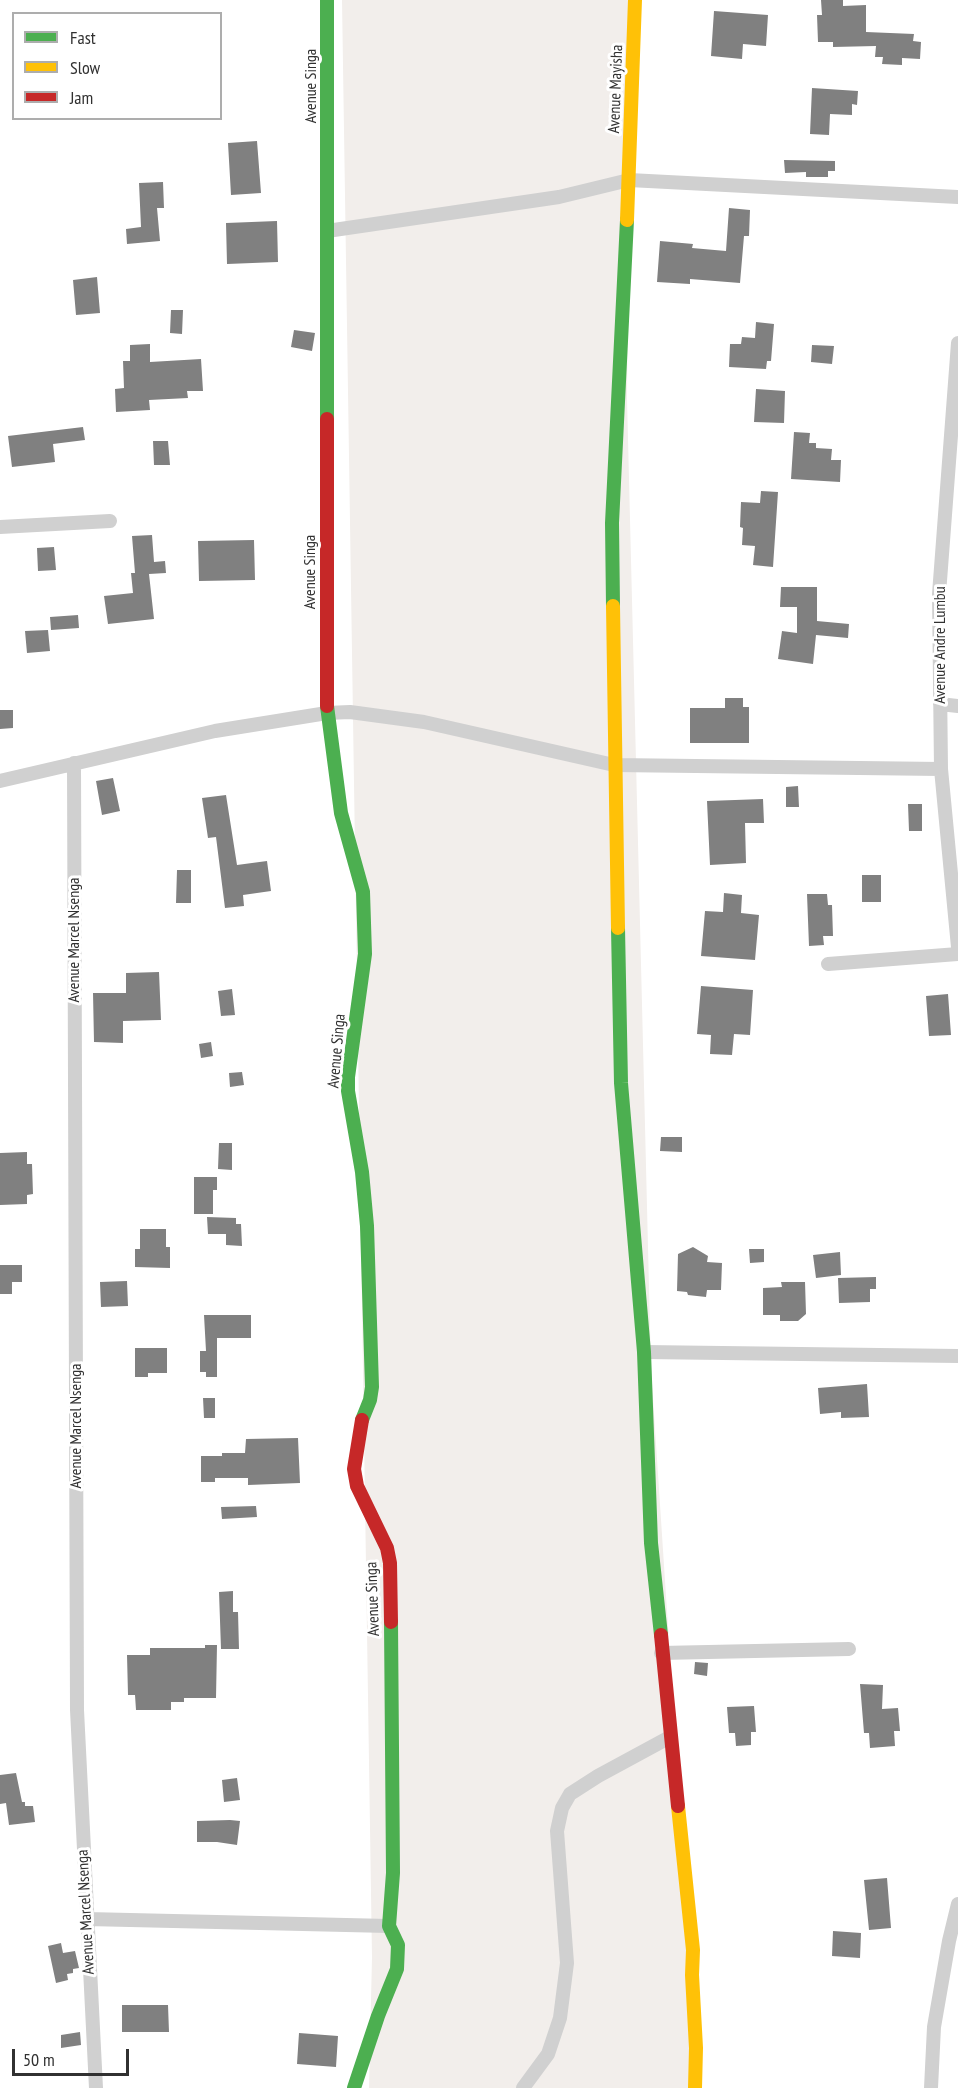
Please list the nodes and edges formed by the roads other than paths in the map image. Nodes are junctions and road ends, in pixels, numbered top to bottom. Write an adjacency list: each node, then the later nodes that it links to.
1 (327, 0): 5 (street, Avenue Singa)
2 (635, 0): 3 (street, Avenue Mayisha)
3 (630, 180): 4 (street); 5 (street); 13 (street, Avenue Mayisha)
4 (958, 197)
5 (327, 231): 11 (street, Avenue Singa)
6 (958, 343): 9 (street, Avenue Andre Lumbu)
7 (110, 521): 8 (street)
8 (0, 527)
9 (940, 704): 10 (street); 14 (street, Avenue Andre Lumbu)
10 (958, 706)
11 (327, 713): 12 (street); 13 (street); 26 (street, Avenue Singa)
12 (74, 763): 15 (street); 25 (street, Avenue Marcel Nsenga)
13 (614, 765): 14 (street); 19 (street, Avenue Mayisha)
14 (941, 768): 16 (street, Avenue Andre Lumbu)
15 (0, 781)
16 (958, 947)
17 (958, 954): 18 (street)
18 (828, 964)
19 (644, 1352): 20 (street); 22 (street, Avenue Mayisha)
20 (958, 1356)
21 (849, 1649): 22 (street)
22 (661, 1653): 23 (street, Avenue Mayisha)
23 (670, 1737): 29 (street); 30 (street, Avenue Mayisha)
24 (958, 1904): 31 (street)
25 (87, 1919): 26 (street); 27 (street, Avenue Marcel Nsenga)
26 (389, 1926): 28 (street, Avenue Singa)
27 (96, 2088)
28 (354, 2088)
29 (523, 2088)
30 (695, 2088)
31 (932, 2088)

